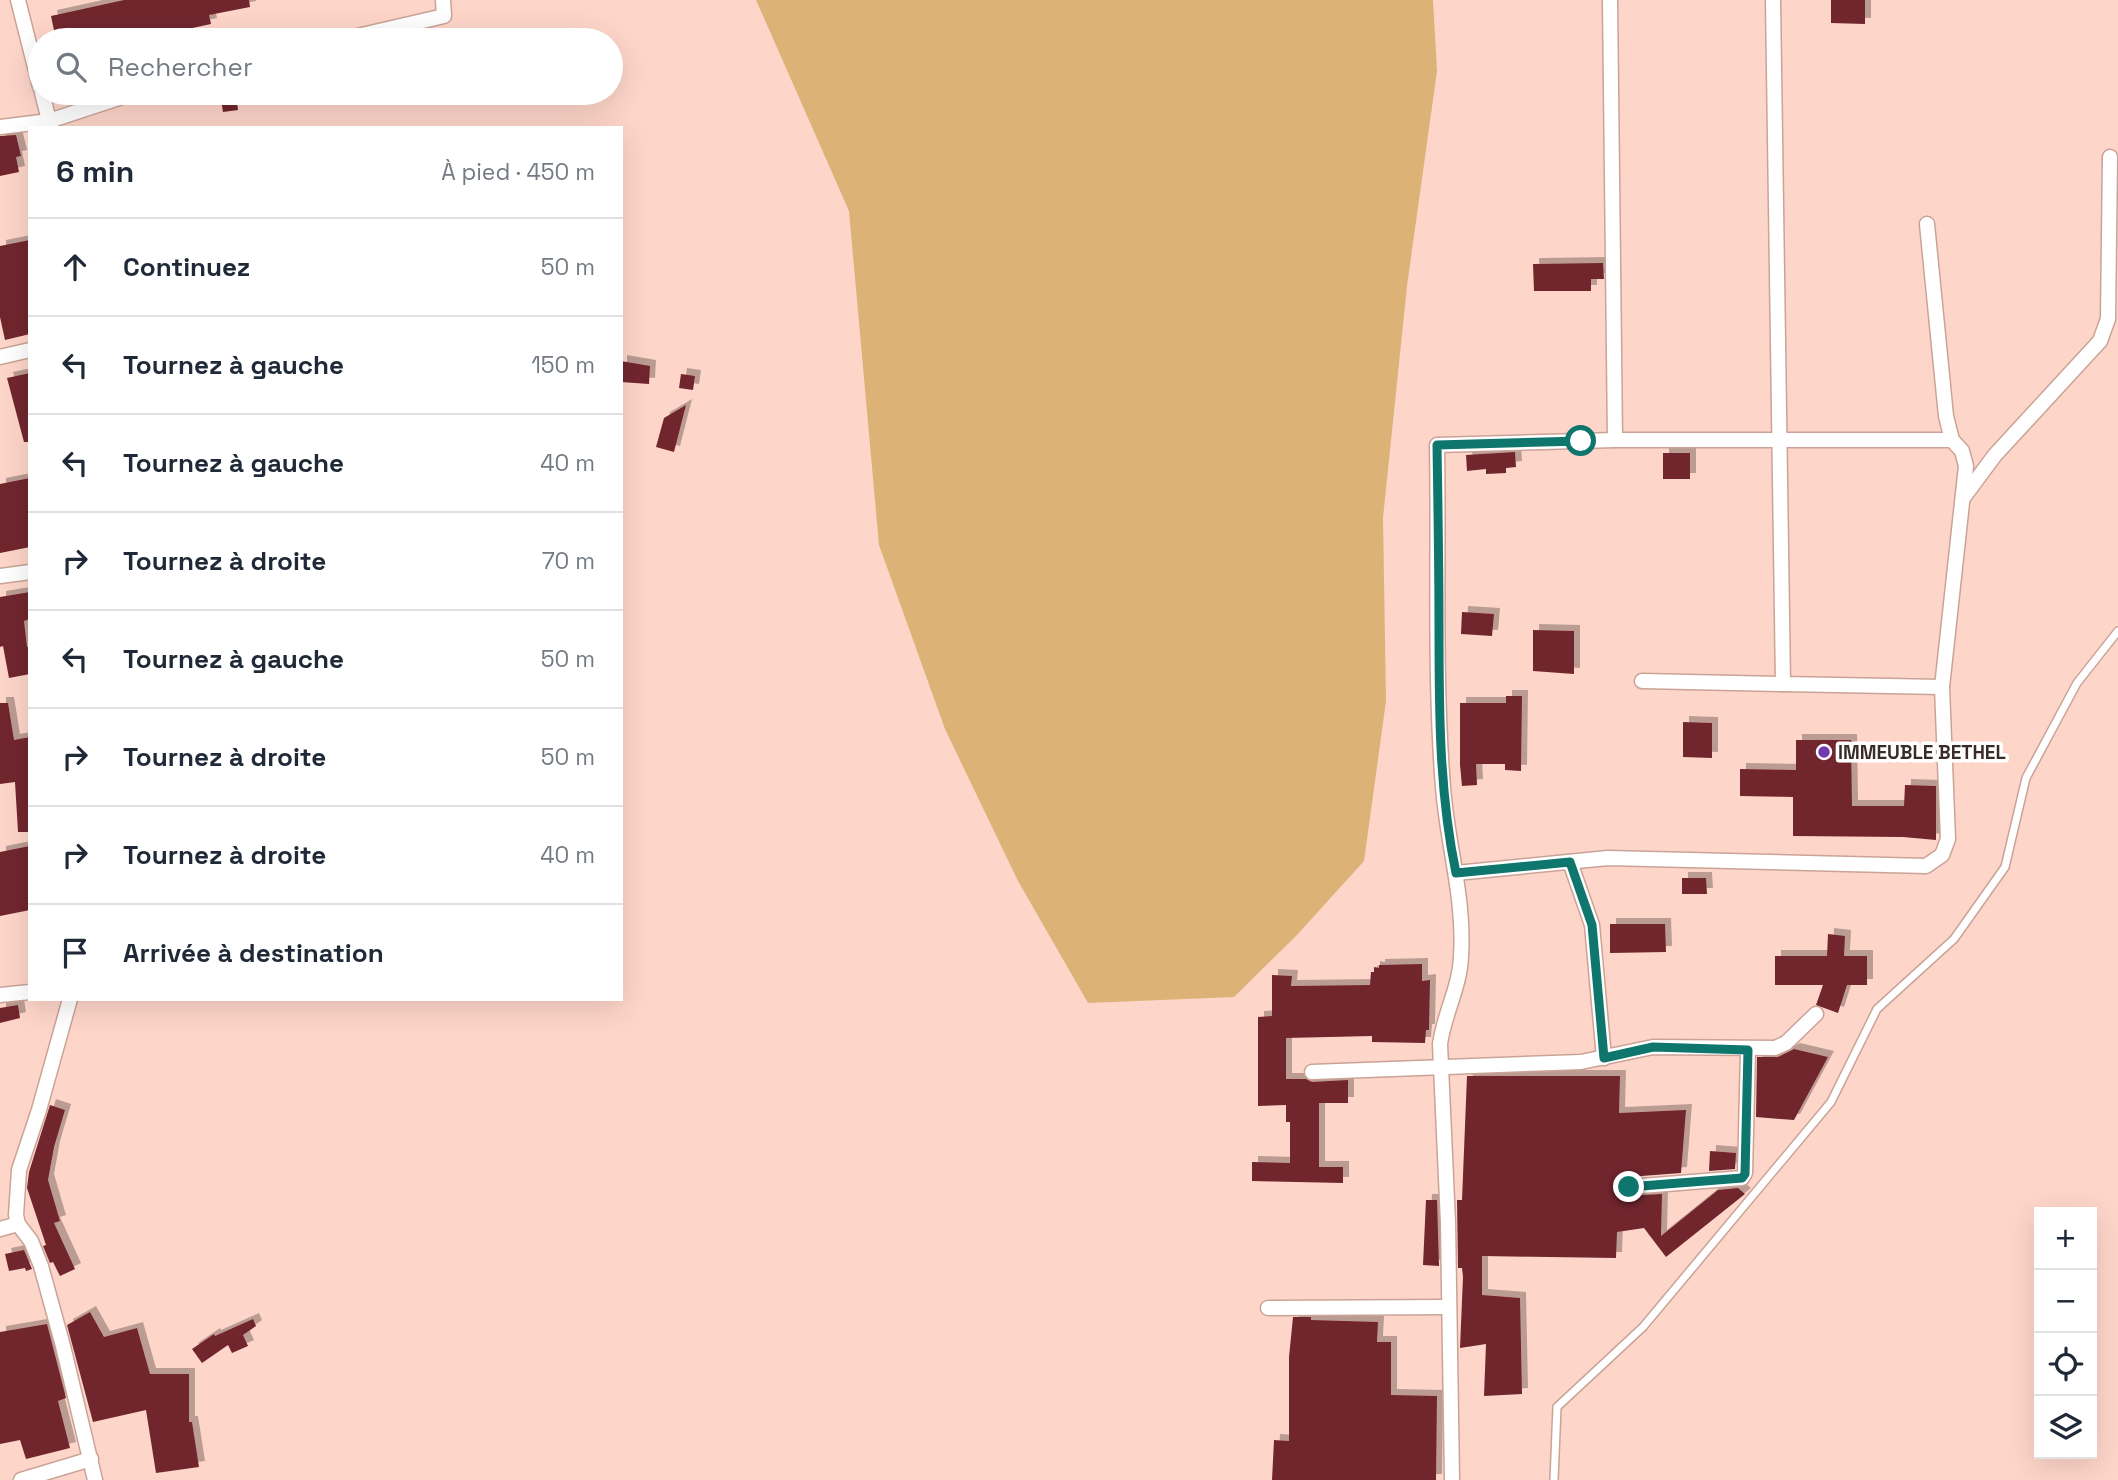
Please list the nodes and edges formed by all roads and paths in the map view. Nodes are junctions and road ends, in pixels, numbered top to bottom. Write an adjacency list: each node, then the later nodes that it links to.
1 (18, 0): 6 (street)
2 (443, 0): 5 (street)
3 (1610, 0): 15 (street)
4 (1773, 0): 17 (street)
5 (392, 28)
6 (28, 40)
7 (45, 105): 9 (street)
8 (102, 105): 9 (street)
9 (50, 125): 10 (street)
10 (0, 127)
11 (2109, 157): 18 (street)
12 (1927, 224): 16 (street)
13 (28, 351): 14 (street)
14 (0, 357)
15 (1615, 440): 17 (street); 26 (street)
16 (1952, 440): 17 (street); 18 (street)
17 (1779, 441): 23 (street)
18 (1963, 498): 24 (street)
19 (28, 572): 20 (street)
20 (0, 576)
21 (2118, 631): 44 (lane)
22 (1642, 681): 23 (street)
23 (1783, 684): 24 (street)
24 (1942, 687): 25 (street)
25 (1570, 862): 26 (street); 32 (street)
26 (1456, 873): 33 (street)
27 (28, 992): 28 (street)
28 (0, 995)
29 (69, 1001): 36 (street)
30 (1816, 1014): 31 (street)
31 (1748, 1050): 32 (street); 35 (street)
32 (1604, 1058): 33 (street)
33 (1440, 1067): 34 (street); 38 (street)
34 (1312, 1072)
35 (1629, 1187)
36 (18, 1224): 37 (street); 40 (street)
37 (0, 1228)
38 (1449, 1307): 39 (street); 43 (street)
39 (1268, 1308)
40 (91, 1459): 41 (street); 42 (street)
41 (21, 1480)
42 (95, 1480)
43 (1452, 1480)
44 (1554, 1480)

